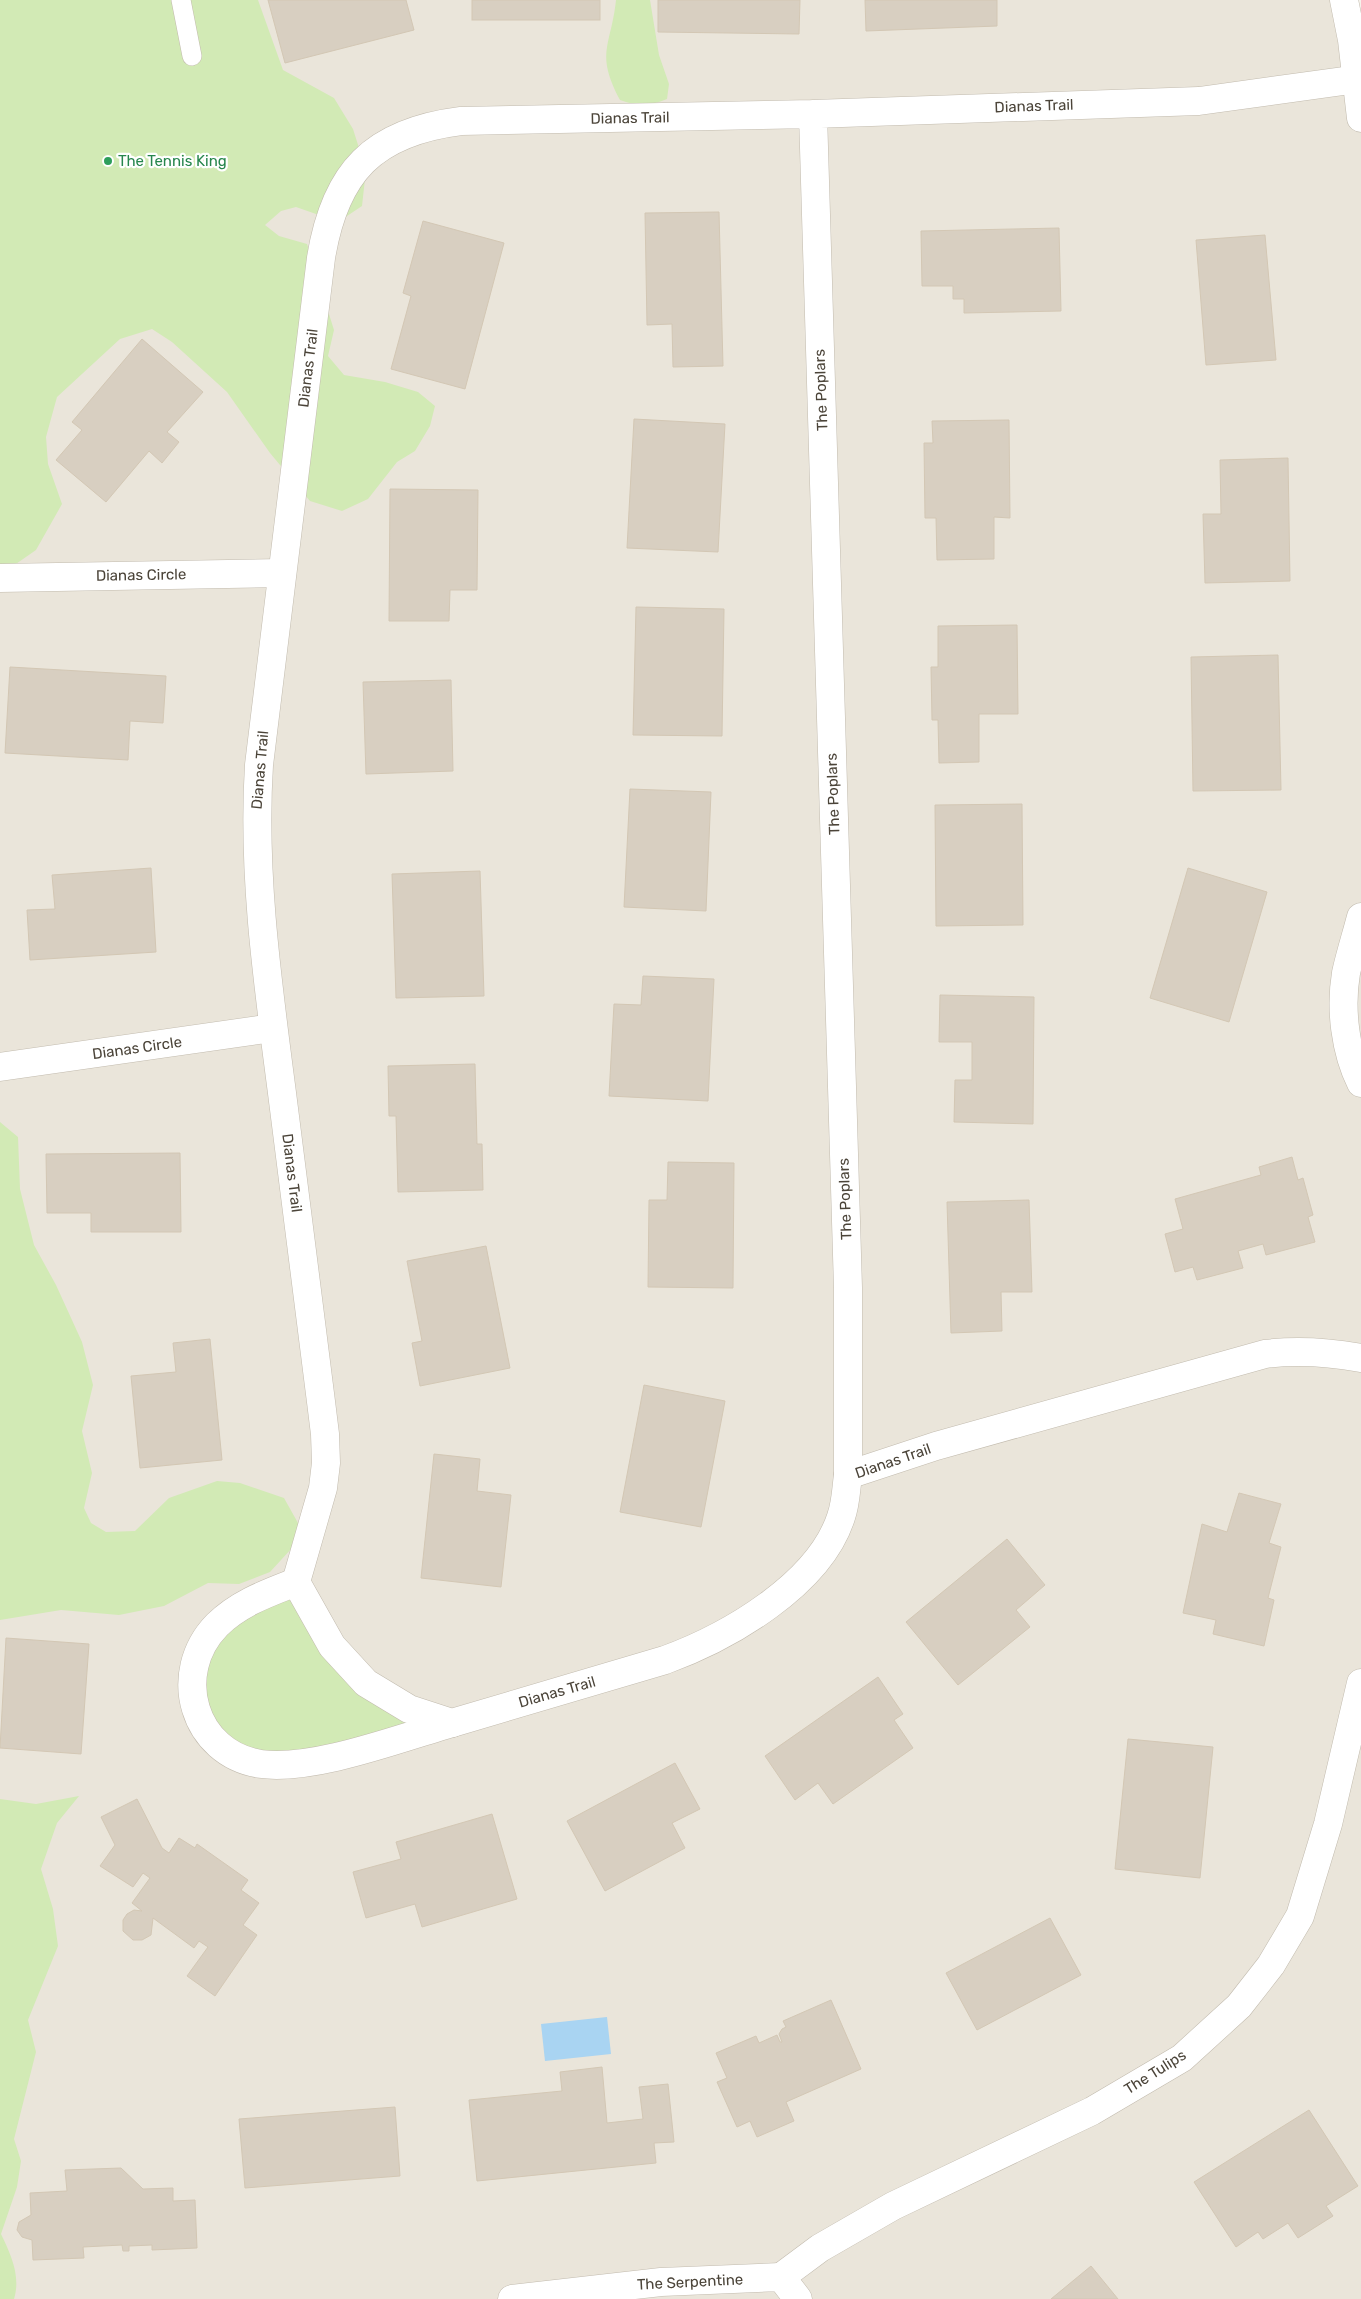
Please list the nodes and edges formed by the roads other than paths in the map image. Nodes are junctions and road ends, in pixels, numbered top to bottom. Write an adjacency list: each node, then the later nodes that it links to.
1 (181, 0): 3 (lane)
2 (1344, 0): 4 (street)
3 (192, 56)
4 (1358, 79): 5 (street, Dianas Trail); 6 (street)
5 (813, 114): 7 (street, Dianas Trail); 14 (street, The Poplars)
6 (1361, 118)
7 (282, 573): 8 (street, Dianas Circle); 10 (street, Dianas Trail)
8 (0, 578)
9 (1361, 917): 12 (street)
10 (273, 1028): 11 (street, Dianas Circle); 15 (street, Dianas Trail)
11 (0, 1067)
12 (1361, 1083)
13 (1361, 1358): 14 (street, Dianas Trail)
14 (848, 1475): 17 (street, Dianas Trail)
15 (296, 1582): 17 (street); 17 (street, Dianas Trail)
16 (1361, 1683): 18 (street, The Tulips)
17 (452, 1722)
18 (781, 2277): 19 (street, The Serpentine); 20 (street)
19 (512, 2299)
20 (798, 2299)

